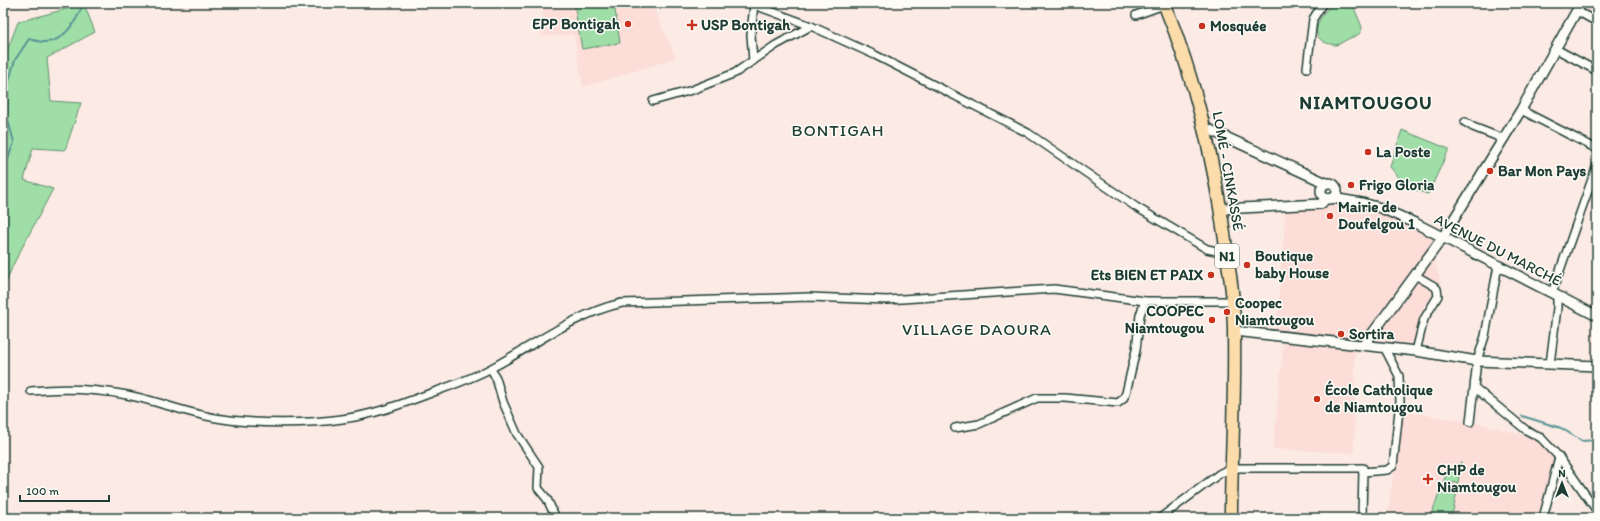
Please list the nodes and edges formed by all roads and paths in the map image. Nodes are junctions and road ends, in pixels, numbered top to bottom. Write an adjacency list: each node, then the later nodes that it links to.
1 (1323, 3): 10 (street)
2 (752, 4): 7 (street); 9 (street)
3 (1164, 4): 5 (street); 15 (highway, LOMÉ - CINKASSÉ / N1)
4 (1579, 7): 6 (street); 8 (main road)
5 (1136, 15)
6 (1597, 22)
7 (812, 26): 9 (street); 25 (street)
8 (1556, 49): 11 (street); 13 (main road)
9 (753, 61): 12 (street)
10 (1307, 68)
11 (1597, 71)
12 (653, 101)
13 (1521, 110): 16 (main road); 17 (street)
14 (1465, 122): 16 (street)
15 (1206, 128): 19 (main road); 23 (highway, LOMÉ - CINKASSÉ / N1)
16 (1504, 139): 24 (main road)
17 (1597, 149)
18 (1597, 165): 28 (street)
19 (1326, 183): 20 (main road); 21 (main road)
20 (1337, 188): 21 (main road); 22 (main road, AVENUE DU MARCHÉ)
21 (1329, 198): 22 (main road, AVENUE DU MARCHÉ); 23 (main road)
22 (1362, 203): 24 (main road, AVENUE DU MARCHÉ)
23 (1221, 209): 25 (highway, LOMÉ - CINKASSÉ / N1)
24 (1443, 237): 26 (main road, AVENUE DU MARCHÉ); 27 (main road)
25 (1226, 253): 30 (highway, LOMÉ - CINKASSÉ / N1)
26 (1498, 266): 28 (main road, AVENUE DU MARCHÉ); 36 (street)
27 (1415, 275): 33 (main road); 35 (street)
28 (1555, 295): 31 (main road, AVENUE DU MARCHÉ); 37 (street)
29 (1145, 301): 30 (street); 39 (street); 43 (street)
30 (1233, 301): 32 (highway, LOMÉ - CINKASSÉ / N1)
31 (1597, 316)
32 (1234, 331): 33 (main road); 45 (highway, LOMÉ - CINKASSÉ / N1)
33 (1364, 345): 34 (main road)
34 (1384, 347): 35 (main road); 46 (street)
35 (1416, 351): 36 (main road)
36 (1477, 361): 37 (main road); 40 (street)
37 (1550, 364): 38 (main road)
38 (1597, 366)
39 (491, 369): 41 (street); 48 (street)
40 (1475, 388): 42 (street); 44 (street)
41 (31, 391)
42 (1470, 422)
43 (955, 428)
44 (1559, 458): 47 (street); 52 (street)
45 (1231, 468): 46 (street); 49 (street); 50 (highway, LOMÉ - CINKASSÉ / N1)
46 (1363, 472): 51 (street)
47 (1597, 511)
48 (556, 518)
49 (1160, 518)
50 (1231, 518)
51 (1362, 518)
52 (1542, 518)

